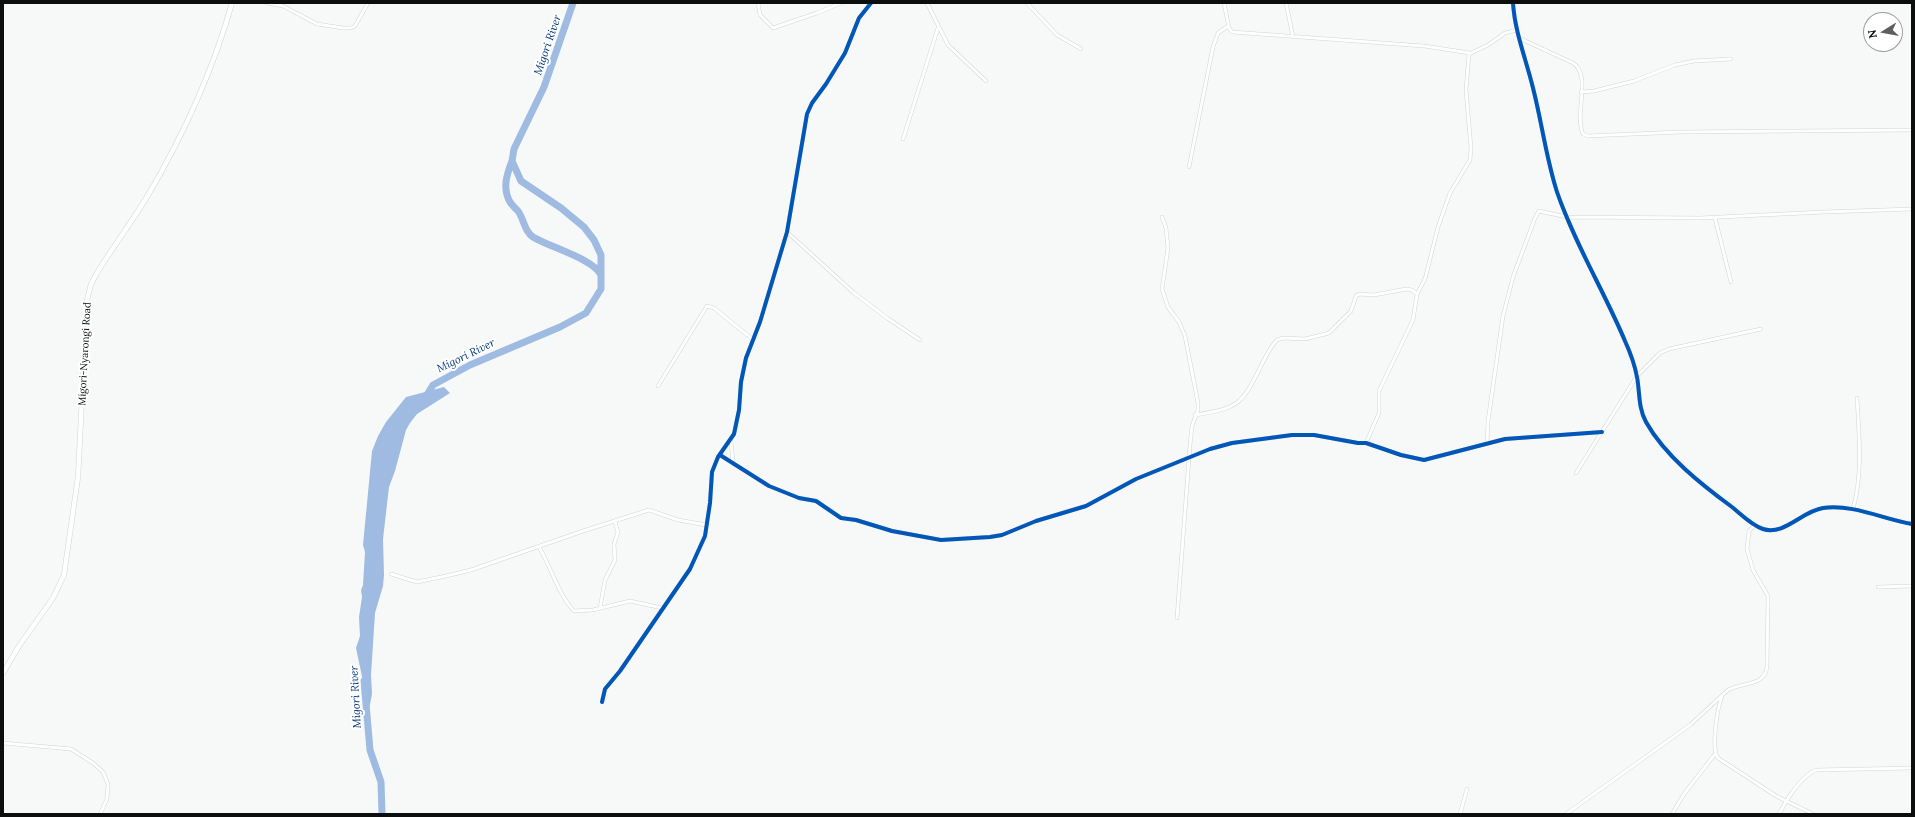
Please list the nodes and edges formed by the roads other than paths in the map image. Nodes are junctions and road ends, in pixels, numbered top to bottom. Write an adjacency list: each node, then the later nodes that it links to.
1 (232, 3): 59 (street, Migori-Nyarongi Road)
2 (267, 3): 3 (street)
3 (368, 3)
4 (758, 3): 5 (street)
5 (841, 3)
6 (871, 3): 29 (street)
7 (927, 3): 13 (street)
8 (1027, 3): 17 (street)
9 (1224, 3): 12 (street)
10 (1286, 3): 15 (street)
11 (1513, 3): 14 (street)
12 (1228, 26): 15 (street); 24 (street)
13 (938, 28): 20 (street); 23 (street)
14 (1517, 30): 16 (street); 18 (street)
15 (1293, 37): 18 (street)
16 (1519, 38): 21 (street); 27 (street)
17 (1081, 49)
18 (1470, 53): 31 (street)
19 (1731, 59): 21 (street)
20 (986, 81)
21 (1581, 92): 22 (street)
22 (1912, 130)
23 (903, 139)
24 (1189, 167)
25 (1912, 209): 28 (street)
26 (1162, 217): 38 (street)
27 (1567, 217): 28 (street); 35 (street); 42 (street)
28 (1715, 218): 30 (street)
29 (787, 232): 33 (street); 34 (street)
30 (1730, 282)
31 (1417, 294): 38 (street); 41 (street)
32 (1761, 329): 35 (street)
33 (752, 339): 36 (street); 40 (street)
34 (920, 340)
35 (1637, 376): 39 (street); 51 (street)
36 (658, 386)
37 (1857, 398): 47 (street)
38 (1195, 415): 44 (street)
39 (1602, 432): 42 (street); 46 (street)
40 (731, 441): 43 (street); 45 (street)
41 (1366, 443): 42 (street); 44 (street)
42 (1487, 443)
43 (720, 455): 45 (street); 50 (street)
44 (1189, 459): 45 (street); 58 (street)
45 (733, 463)
46 (1576, 473)
47 (1853, 509): 49 (street); 51 (street)
48 (615, 522): 50 (street); 52 (street); 56 (street)
49 (1912, 524)
50 (707, 525): 57 (street)
51 (1755, 525): 60 (street)
52 (539, 547): 53 (street); 56 (street)
53 (391, 574)
54 (1912, 586): 55 (street)
55 (1878, 587)
56 (600, 608): 57 (street)
57 (662, 608): 61 (street)
58 (1177, 618)
59 (3, 673)
60 (1723, 696): 63 (street); 69 (street)
61 (602, 702)
62 (3, 743): 67 (street)
63 (1715, 754): 66 (street); 70 (street)
64 (1912, 768): 66 (street)
65 (1467, 789): 68 (street)
66 (1786, 801): 71 (street); 72 (street)
67 (100, 814)
68 (1460, 814)
69 (1566, 814)
70 (1672, 814)
71 (1779, 814)
72 (1813, 814)

